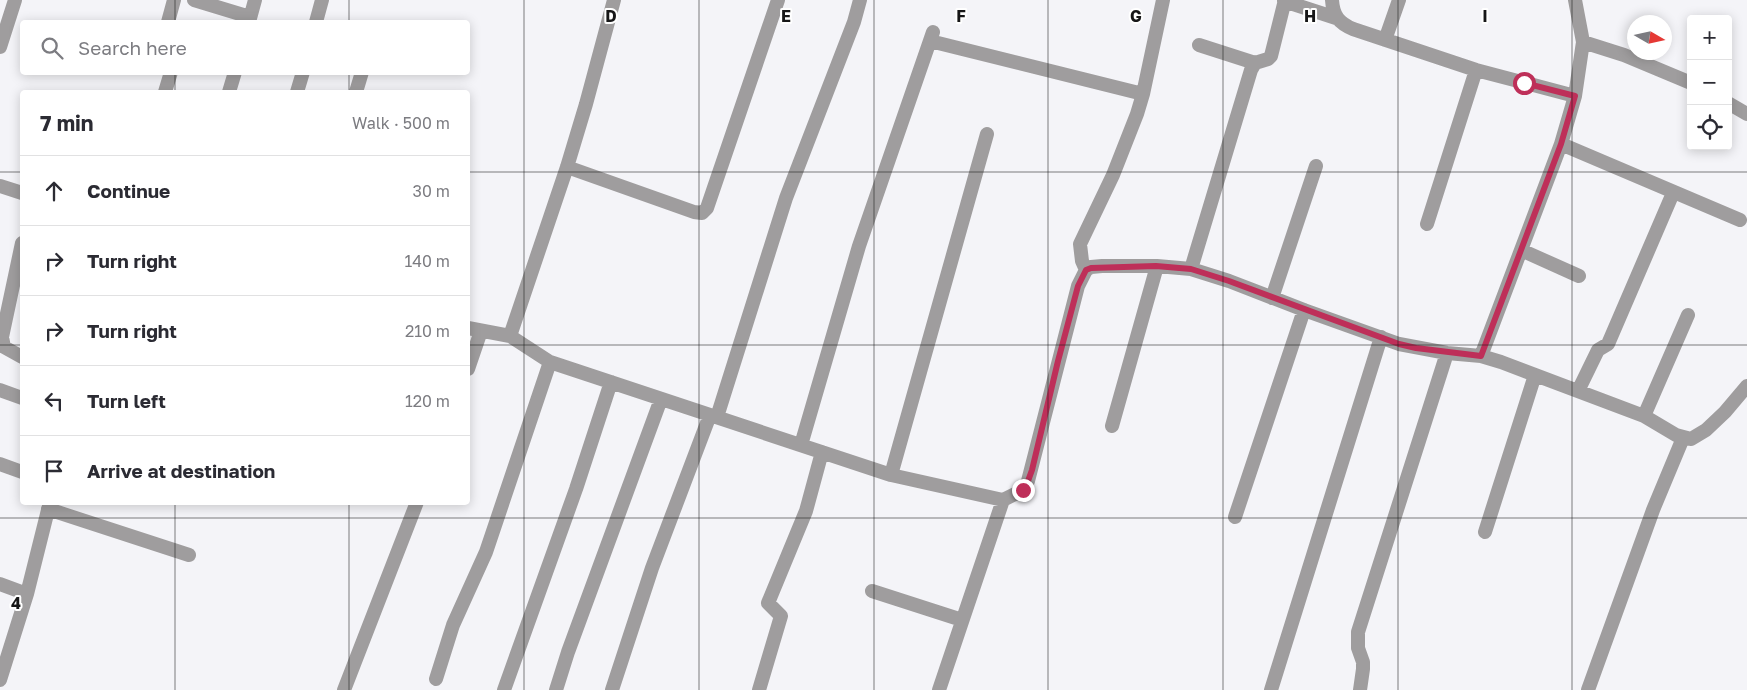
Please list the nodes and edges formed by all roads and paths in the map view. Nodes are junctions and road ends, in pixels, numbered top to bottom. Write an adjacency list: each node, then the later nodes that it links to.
1 (15, 0): 21 (street)
2 (174, 0): 15 (street)
3 (194, 0): 16 (street)
4 (255, 0): 16 (street)
5 (322, 0): 17 (street)
6 (614, 0): 40 (street)
7 (778, 0): 40 (street)
8 (860, 0): 70 (street)
9 (1162, 0): 33 (street)
10 (1285, 0): 14 (street); 22 (street)
11 (1332, 0): 14 (street)
12 (1399, 0): 18 (street)
13 (1575, 0): 19 (street)
14 (1336, 18): 18 (street)
15 (169, 20)
16 (250, 20)
17 (317, 20)
18 (1385, 40): 23 (street)
19 (1583, 42): 28 (street); 34 (street)
20 (1199, 45): 22 (street)
21 (0, 47)
22 (1255, 63): 49 (street)
23 (1476, 70): 34 (street); 45 (street)
24 (170, 75): 29 (street)
25 (234, 75): 30 (street)
26 (302, 75): 31 (street)
27 (361, 75): 32 (street)
28 (1687, 81)
29 (166, 90)
30 (230, 90)
31 (298, 90)
32 (357, 90)
33 (1143, 94): 50 (street); 74 (street)
34 (1575, 96): 38 (street)
35 (1731, 105): 36 (street)
36 (1747, 114)
37 (986, 134): 78 (street)
38 (1561, 144): 43 (street); 46 (street)
39 (1316, 166): 52 (street)
40 (567, 167): 56 (street)
41 (0, 186): 42 (street)
42 (20, 192)
43 (1673, 193): 44 (street); 67 (street)
44 (1740, 220)
45 (1427, 224)
46 (1521, 250): 51 (street); 61 (street)
47 (20, 252): 59 (street)
48 (1156, 266): 49 (street); 50 (street); 72 (street)
49 (1191, 269): 52 (street)
50 (1086, 270): 79 (street)
51 (1579, 276)
52 (1272, 298): 53 (street)
53 (1304, 310): 57 (street); 82 (street)
54 (1688, 315): 71 (street)
55 (474, 329): 56 (street); 60 (street)
56 (510, 336): 62 (street)
57 (1381, 337): 58 (street); 97 (street)
58 (1447, 353): 61 (street); 98 (street)
59 (20, 356)
60 (470, 356)
61 (1481, 356): 63 (street)
62 (550, 362): 64 (street); 89 (street)
63 (1535, 375): 67 (street); 83 (street)
64 (612, 382): 69 (street); 92 (street)
65 (1747, 386): 73 (street)
66 (0, 390): 68 (street)
67 (1578, 391): 71 (street)
68 (20, 397)
69 (661, 399): 70 (street); 93 (street)
70 (713, 416): 74 (street); 94 (street)
71 (1644, 416): 73 (street)
72 (1112, 426)
73 (1683, 438): 99 (street)
74 (801, 446): 75 (street)
75 (822, 452): 78 (street); 95 (street)
76 (0, 464): 77 (street)
77 (20, 471)
78 (891, 475): 79 (street)
79 (1003, 500): 88 (street)
80 (416, 505): 91 (street)
81 (49, 506): 84 (street); 87 (street)
82 (1235, 517)
83 (1485, 532)
84 (189, 555)
85 (0, 584): 87 (street)
86 (872, 591): 88 (street)
87 (27, 594): 90 (street)
88 (962, 620): 96 (street)
89 (436, 679)
90 (0, 680)
91 (344, 690)
92 (504, 690)
93 (556, 690)
94 (612, 690)
95 (758, 690)
96 (939, 690)
97 (1270, 690)
98 (1360, 690)
99 (1588, 690)

